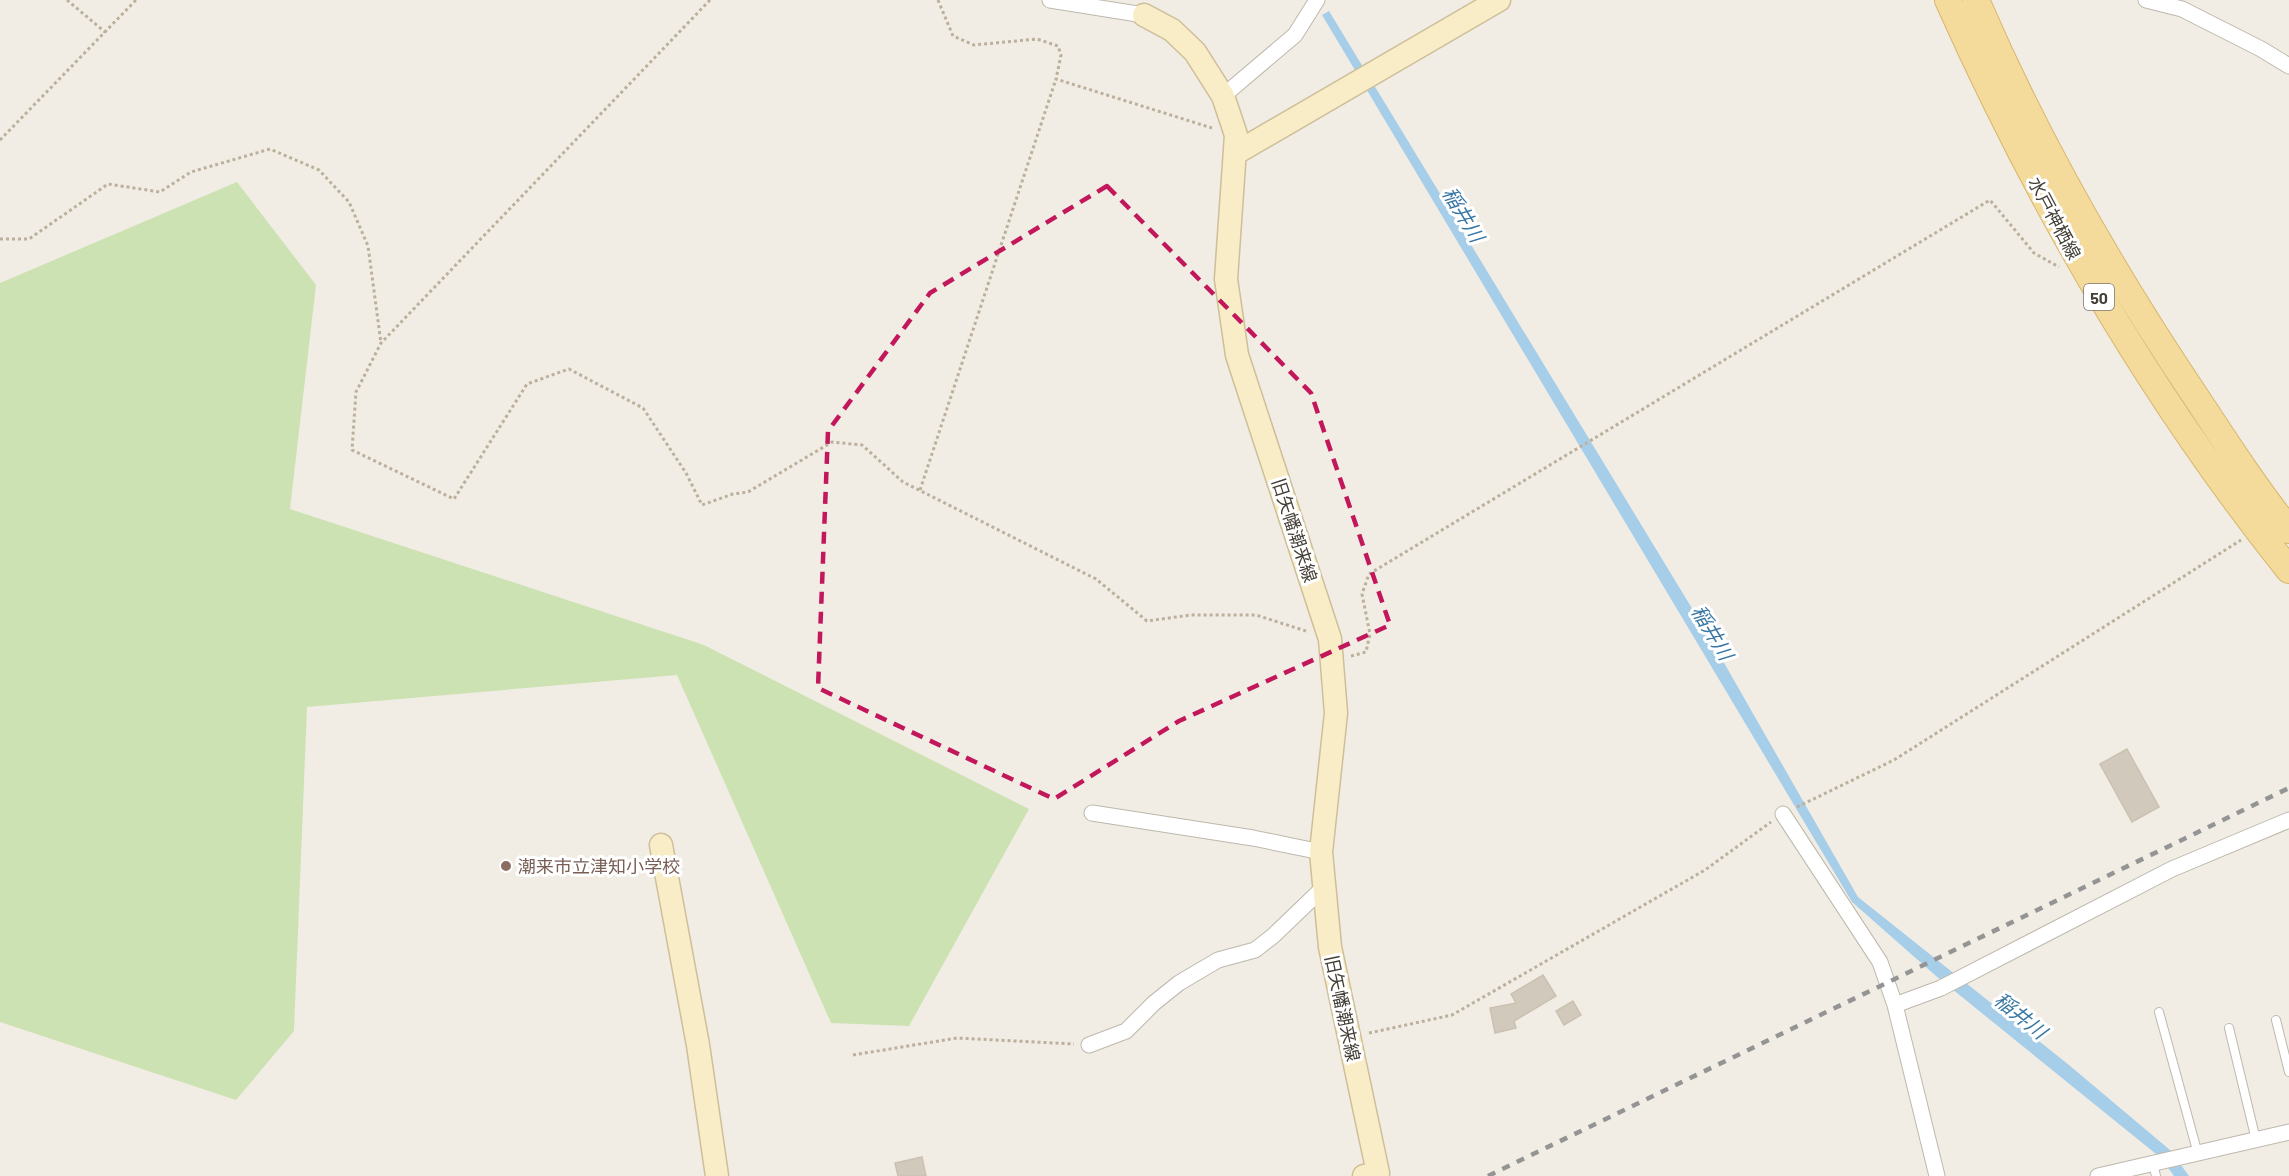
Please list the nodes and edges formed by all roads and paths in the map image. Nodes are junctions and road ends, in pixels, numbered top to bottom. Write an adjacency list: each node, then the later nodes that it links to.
1 (67, 0): 12 (path)
2 (136, 0): 12 (path)
3 (710, 0): 20 (path)
4 (938, 0): 14 (path)
5 (1050, 0): 11 (street, 旧矢幡潮来線)
6 (1317, 0): 15 (street)
7 (1498, 0): 17 (street)
8 (1948, 0): 19 (main road, 水戸神栖線 / 50)
9 (1976, 0): 23 (main road, 水戸神栖線 / 50)
10 (2146, 0): 13 (street)
11 (1144, 15): 15 (street, 旧矢幡潮来線)
12 (105, 32): 16 (path)
13 (2289, 66)
14 (1056, 79): 17 (path); 21 (path)
15 (1223, 96): 17 (street, 旧矢幡潮来線)
16 (0, 140)
17 (1236, 144): 25 (street, 旧矢幡潮来線)
18 (0, 240): 20 (path)
19 (2076, 259): 22 (main road, 水戸神栖線 / 50); 25 (path)
20 (381, 344): 21 (path)
21 (920, 490): 25 (path)
22 (2257, 530): 24 (main road, 水戸神栖線 / 50); 26 (path)
23 (2289, 530)
24 (2289, 570)
25 (1331, 650): 30 (street, 旧矢幡潮来線)
26 (1787, 812): 32 (street); 36 (path)
27 (1092, 813): 30 (street)
28 (2289, 820): 32 (street)
29 (661, 845): 45 (street)
30 (1321, 852): 31 (street, 旧矢幡潮来線)
31 (1324, 887): 36 (street, 旧矢幡潮来線); 37 (street)
32 (1894, 1005): 46 (street)
33 (2159, 1012): 42 (lane)
34 (2276, 1020): 39 (lane)
35 (2229, 1028): 41 (lane)
36 (1349, 1036): 44 (street, 旧矢幡潮来線)
37 (1089, 1044): 38 (path)
38 (853, 1055)
39 (2289, 1072)
40 (2289, 1132): 41 (street)
41 (2256, 1140): 42 (street)
42 (2191, 1156): 43 (street)
43 (2157, 1168): 47 (street)
44 (1374, 1175)
45 (717, 1176)
46 (1936, 1176)
47 (2098, 1176)

